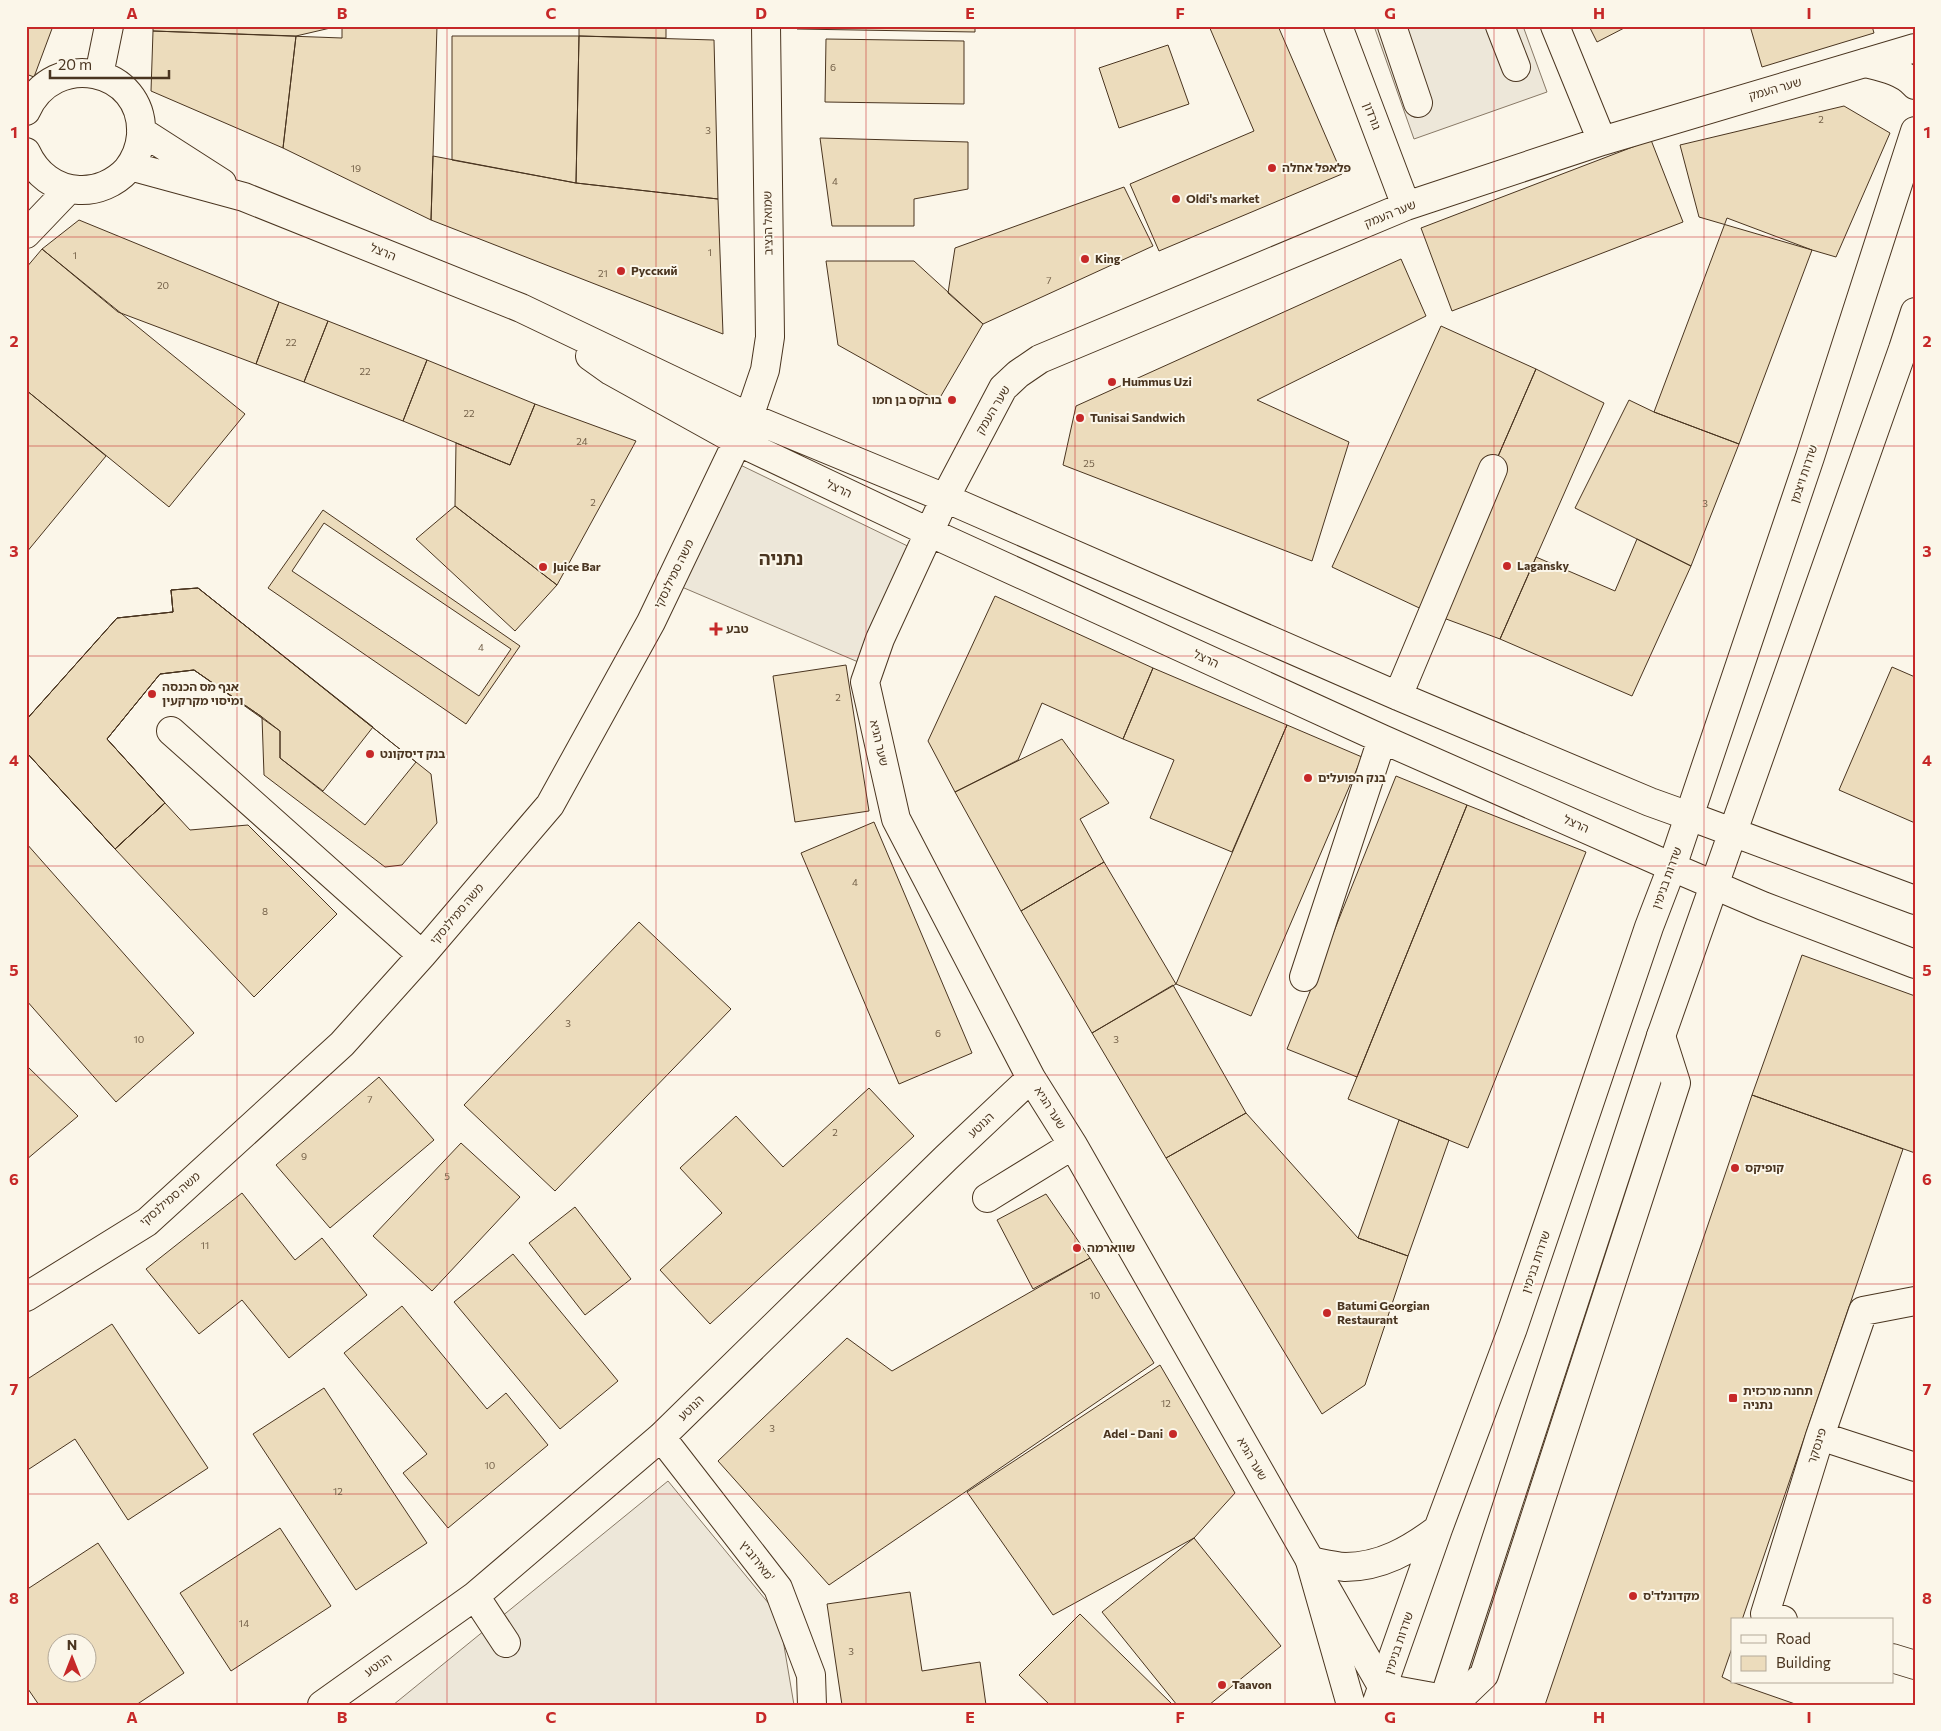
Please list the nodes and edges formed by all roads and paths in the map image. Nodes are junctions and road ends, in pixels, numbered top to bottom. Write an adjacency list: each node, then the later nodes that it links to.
1 (109, 26): 10 (street)
2 (766, 26): 25 (street, שמואל הנציב)
3 (1338, 26): 21 (street, גורדון)
4 (1392, 26): 12 (street)
5 (1500, 26): 9 (street)
6 (1556, 26): 16 (street)
7 (1915, 48): 8 (street, שער העמק)
8 (1865, 63): 11 (street); 16 (street, שער העמק)
9 (1516, 68)
10 (99, 75): 13 (street); 14 (street)
11 (1915, 85)
12 (1418, 103)
13 (26, 111)
14 (141, 131): 18 (street); 20 (street, הרצל)
15 (1915, 131): 33 (street, שדרות ויצמן)
16 (1602, 141): 21 (street, שער העמק)
17 (26, 152): 19 (street)
18 (130, 166): 19 (street); 20 (street, הרצל)
19 (68, 189): 22 (street)
20 (244, 197): 23 (street, הרצל)
21 (1406, 206): 28 (street, שער העמק)
22 (26, 234)
23 (522, 308): 25 (street, הרצל); 26 (street, הרצל)
24 (1915, 312): 34 (street)
25 (749, 417): 26 (street, משה סמילנסקי); 28 (street, הרצל)
26 (737, 442): 29 (street, הרצל); 38 (street, משה סמילנסקי)
27 (1493, 469): 30 (street)
28 (945, 498): 29 (street, שער הגיא); 30 (street, הרצל)
29 (931, 533): 32 (street, הרצל); 41 (street, שער הגיא)
30 (1398, 696): 33 (street, הרצל)
31 (171, 731): 38 (street)
32 (1382, 739): 35 (street, הרצל); 40 (street)
33 (1689, 816): 34 (street, הרצל); 35 (street, שדרות בנימין)
34 (1734, 832): 36 (street); 37 (street, הרצל)
35 (1672, 867): 36 (street, הרצל); 49 (street, שדרות בנימין)
36 (1715, 886): 39 (street, הרצל); 57 (street)
37 (1915, 900)
38 (422, 955): 44 (street, משה סמילנסקי)
39 (1915, 964)
40 (1304, 977)
41 (1031, 1078): 42 (street, שער הגיא); 47 (street, הנוטע)
42 (1073, 1145): 43 (street); 50 (street, שער הגיא)
43 (987, 1198)
44 (26, 1297)
45 (1915, 1301): 46 (street, פינסקר)
46 (1820, 1436): 48 (street); 52 (street, פינסקר)
47 (661, 1437): 51 (street, הנוטע); 59 (street, מאירוביץ')
48 (1915, 1468)
49 (1438, 1529): 50 (street); 56 (street, שדרות בנימין)
50 (1310, 1561): 56 (street, שער הגיא); 60 (street)
51 (475, 1596): 53 (street); 58 (street, הנוטע)
52 (1777, 1618)
53 (506, 1643)
54 (1894, 1659): 55 (street)
55 (1915, 1665)
56 (1386, 1699): 57 (street)
57 (1452, 1701)
58 (322, 1705)
59 (812, 1705)
60 (1351, 1705)

